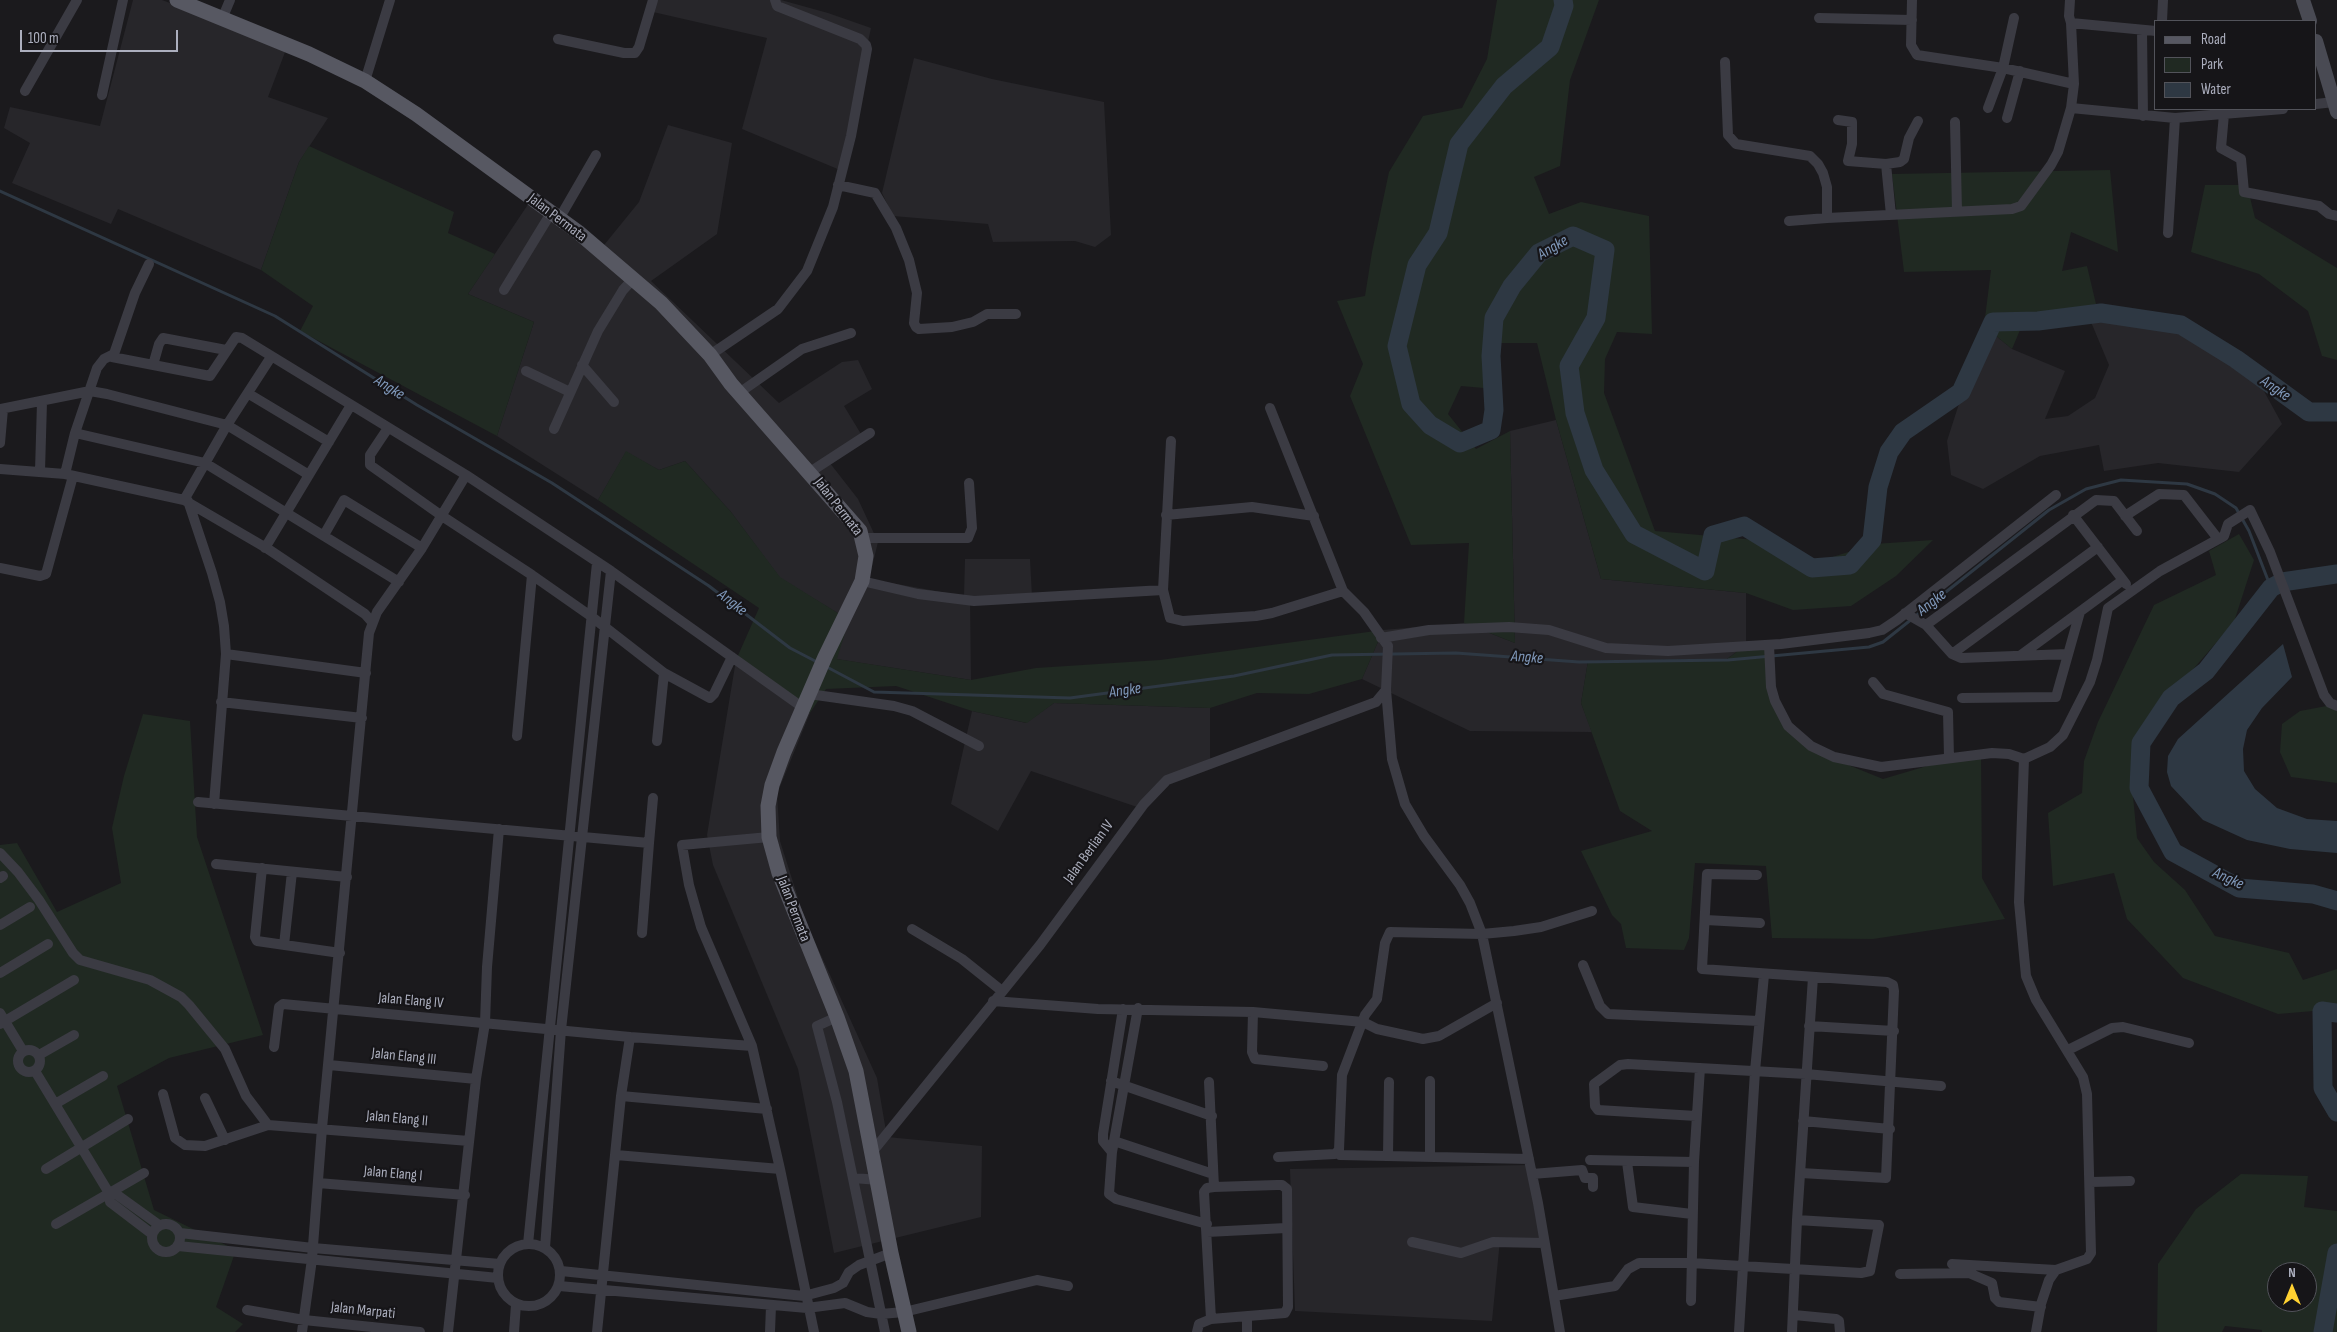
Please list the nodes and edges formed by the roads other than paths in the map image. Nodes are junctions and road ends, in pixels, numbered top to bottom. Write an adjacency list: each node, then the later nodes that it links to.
1 (77, 0): 28 (street)
2 (123, 0): 29 (street)
3 (177, 0): 14 (main road, Jalan Permata)
4 (230, 0): 14 (street)
5 (390, 0): 26 (street)
6 (652, 0): 21 (street)
7 (775, 0): 44 (street)
8 (1912, 0): 15 (street)
9 (2070, 0): 18 (street)
10 (2163, 0): 16 (street)
11 (2303, 0): 17 (main road)
12 (1818, 18): 15 (street)
13 (2014, 18): 24 (street)
14 (222, 19): 26 (main road, Jalan Permata)
15 (1912, 20): 24 (street)
16 (2162, 20)
17 (2310, 20)
18 (2071, 23): 19 (street); 27 (street)
19 (2142, 30): 20 (street); 36 (street)
20 (2154, 31)
21 (558, 39)
22 (2317, 44): 31 (main road)
23 (1725, 62): 49 (street)
24 (2003, 68): 25 (street); 32 (street)
25 (2020, 71): 27 (street); 37 (street)
26 (366, 81): 47 (main road, Jalan Permata)
27 (2074, 84): 33 (street)
28 (25, 90)
29 (102, 95)
30 (2317, 104): 31 (street)
31 (2336, 107)
32 (1988, 108)
33 (2071, 108): 36 (street); 45 (street)
34 (2271, 110): 35 (street)
35 (2224, 114): 38 (street); 48 (street)
36 (2143, 116): 38 (street)
37 (2007, 118)
38 (2175, 118): 51 (street)
39 (1838, 120): 43 (street)
40 (1918, 121): 43 (street)
41 (1955, 122): 45 (street)
42 (596, 155): 47 (street)
43 (1886, 164): 46 (street)
44 (838, 185): 55 (street); 58 (street)
45 (1957, 210): 46 (street)
46 (1891, 215): 49 (street)
47 (555, 216): 53 (main road, Jalan Permata); 54 (street)
48 (2337, 216)
49 (1826, 218): 50 (street)
50 (1789, 221)
51 (2168, 233)
52 (149, 264): 59 (street)
53 (634, 278): 58 (main road, Jalan Permata); 62 (street)
54 (504, 290)
55 (1016, 314)
56 (851, 333): 66 (street)
57 (226, 350): 60 (street); 61 (street); 61 (street)
58 (710, 355): 66 (main road, Jalan Permata)
59 (112, 357): 61 (street); 64 (street)
60 (272, 357): 67 (street); 70 (street)
61 (153, 365)
62 (582, 365): 65 (street); 69 (street)
63 (526, 371): 65 (street)
64 (90, 391): 68 (street); 73 (street); 76 (street)
65 (570, 392): 75 (street)
66 (739, 393): 84 (main road, Jalan Permata)
67 (249, 394): 73 (street); 79 (street)
68 (42, 402): 72 (street); 83 (street)
69 (614, 402)
70 (351, 405): 74 (street); 79 (street)
71 (1270, 408): 95 (street)
72 (2, 409): 80 (street)
73 (227, 425): 81 (street); 86 (street)
74 (388, 428): 87 (street); 94 (street)
75 (554, 429)
76 (75, 433): 81 (street); 85 (street)
77 (870, 433): 84 (street)
78 (1171, 441): 92 (street)
79 (329, 442): 86 (street)
80 (0, 443)
81 (205, 463): 90 (street); 91 (street)
82 (0, 469): 83 (street)
83 (40, 471): 85 (street)
84 (810, 472): 100 (main road, Jalan Permata)
85 (69, 475): 90 (street); 105 (street)
86 (308, 475): 91 (street)
87 (466, 475): 94 (street); 104 (street)
88 (969, 483): 100 (street)
89 (2056, 495): 113 (street)
90 (186, 500): 102 (street); 120 (street)
91 (286, 512): 98 (street); 102 (street)
92 (1166, 515): 95 (street); 110 (street)
93 (2073, 515): 96 (street); 101 (street); 116 (street)
94 (442, 516): 103 (street); 107 (street)
95 (1314, 516): 111 (street)
96 (2125, 516): 97 (street); 99 (street)
97 (2136, 531)
98 (324, 535): 103 (street); 109 (street)
99 (2215, 535)
100 (864, 538): 108 (main road, Jalan Permata)
101 (2098, 547): 112 (street); 121 (street)
102 (265, 548): 115 (street)
103 (422, 548): 109 (street)
104 (598, 563): 106 (street); 114 (street)
105 (0, 568)
106 (611, 571): 117 (street); 124 (street)
107 (532, 574): 114 (street); 134 (street)
108 (862, 581): 110 (street); 129 (main road, Jalan Permata)
109 (399, 582): 115 (street)
110 (1163, 590): 111 (street)
111 (1343, 591): 118 (street)
112 (2080, 612): 122 (street); 123 (street)
113 (1907, 614): 116 (street); 119 (street)
114 (592, 617): 117 (street); 144 (street)
115 (372, 622): 125 (street)
116 (1922, 623): 121 (street)
117 (604, 627): 126 (street); 146 (street)
118 (1385, 642): 119 (street); 128 (street)
119 (1769, 645): 137 (street)
120 (226, 654): 125 (street); 131 (street)
121 (1952, 654): 123 (street)
122 (2068, 654): 123 (street); 130 (street)
123 (2020, 656)
124 (732, 657): 126 (street); 129 (street)
125 (366, 672): 133 (street)
126 (664, 673): 135 (street)
127 (1873, 682): 137 (street)
128 (1386, 690): 161 (street); 170 (street, Jalan Berlian IV)
129 (808, 695): 136 (street); 145 (main road, Jalan Permata)
130 (1962, 698)
131 (221, 702): 133 (street); 141 (street)
132 (2337, 706): 138 (street)
133 (362, 718): 142 (street)
134 (517, 736)
135 (657, 741)
136 (979, 746)
137 (1949, 758): 138 (street)
138 (2024, 759): 191 (street)
139 (653, 798): 147 (street)
140 (198, 802): 141 (street)
141 (214, 804): 142 (street)
142 (353, 817): 143 (street); 153 (street)
143 (500, 829): 144 (street); 181 (street)
144 (569, 836): 146 (street); 183 (street)
145 (769, 837): 177 (main road, Jalan Permata); 189 (street)
146 (582, 838): 147 (street); 184 (street)
147 (649, 843): 160 (street)
148 (0, 853): 219 (street)
149 (216, 864): 150 (street)
150 (262, 868): 151 (street); 163 (street)
151 (292, 872): 153 (street); 163 (street)
152 (1757, 875): 156 (street)
153 (347, 877): 164 (street)
154 (30, 907): 158 (street)
155 (1592, 911): 161 (street)
156 (1706, 920): 157 (street); 167 (street)
157 (1760, 923)
158 (0, 925)
159 (912, 929): 170 (street)
160 (642, 933)
161 (1482, 934): 172 (street); 180 (street)
162 (48, 944): 166 (street)
163 (284, 945): 164 (street)
164 (340, 953): 175 (street)
165 (1583, 965): 179 (street)
166 (0, 973)
167 (1764, 975): 168 (street); 179 (street)
168 (1813, 977): 182 (street); 185 (street)
169 (74, 980): 178 (street)
170 (1002, 991): 171 (street, Jalan Berlian IV)
171 (993, 1001): 174 (street); 226 (street, Jalan Berlian IV)
172 (1497, 1003): 180 (street); 232 (street)
173 (1138, 1008): 174 (street); 176 (street); 208 (street)
174 (1123, 1009): 202 (street)
175 (335, 1010): 181 (street, Jalan Elang IV); 190 (street, Jalan Elang IV); 194 (street)
176 (1253, 1012): 180 (street); 195 (street)
177 (837, 1017): 226 (main road, Jalan Permata); 242 (street)
178 (2, 1019): 192 (street)
179 (1759, 1021): 198 (street)
180 (1363, 1022): 230 (street)
181 (485, 1023): 183 (street, Jalan Elang IV); 201 (street)
182 (1809, 1026): 185 (street); 199 (street)
183 (548, 1028): 184 (street, Jalan Elang IV); 261 (street)
184 (561, 1030): 187 (street, Jalan Elang IV); 264 (street)
185 (1894, 1031): 205 (street)
186 (74, 1035): 193 (street)
187 (630, 1037): 189 (street, Jalan Elang IV); 211 (street)
188 (2189, 1043): 191 (street)
189 (752, 1046): 214 (street)
190 (274, 1048)
191 (2068, 1050): 245 (street)
192 (23, 1052): 193 (street); 197 (street)
193 (40, 1056): 197 (street)
194 (329, 1065): 201 (street, Jalan Elang III); 220 (street)
195 (1324, 1066)
196 (1700, 1068): 198 (street); 216 (street); 216 (street)
197 (35, 1071): 213 (street)
198 (1755, 1071): 199 (street); 272 (street)
199 (1806, 1074): 205 (street); 218 (street)
200 (103, 1076): 213 (street)
201 (476, 1079): 223 (street)
202 (1111, 1081): 208 (street); 227 (street)
203 (1348, 1081): 229 (street)
204 (1430, 1081): 231 (street)
205 (1892, 1081): 209 (street); 221 (street)
206 (1210, 1082): 215 (street)
207 (1389, 1082): 229 (street)
208 (1126, 1085): 215 (street); 224 (street)
209 (1941, 1086)
210 (162, 1094): 222 (street)
211 (621, 1096): 214 (street); 228 (street)
212 (205, 1098): 222 (street)
213 (55, 1104): 225 (street)
214 (767, 1109): 237 (street)
215 (1212, 1116): 240 (street)
216 (1696, 1116): 235 (street)
217 (128, 1119): 225 (street)
218 (1803, 1121): 221 (street); 239 (street)
219 (268, 1124): 220 (street, Jalan Elang II); 222 (street)
220 (322, 1128): 223 (street, Jalan Elang II); 246 (street)
221 (1890, 1129): 239 (street)
222 (225, 1140)
223 (469, 1140): 250 (street)
224 (1114, 1141): 227 (street); 240 (street)
225 (81, 1147): 236 (street); 249 (street)
226 (873, 1151): 243 (main road, Jalan Permata)
227 (1112, 1152): 255 (street)
228 (616, 1155): 237 (street); 278 (street)
229 (1388, 1156): 231 (street)
230 (1278, 1157)
231 (1430, 1157): 232 (street)
232 (1529, 1159): 241 (street)
233 (1590, 1160): 234 (street)
234 (1627, 1162): 235 (street); 251 (street)
235 (1694, 1162): 251 (street)
236 (46, 1168)
237 (780, 1169): 283 (street)
238 (144, 1172): 249 (street)
239 (1801, 1172): 252 (street)
240 (1213, 1174): 247 (street)
241 (1532, 1174): 248 (street); 260 (street)
242 (853, 1178): 243 (street); 268 (street)
243 (879, 1180): 265 (main road, Jalan Permata)
244 (2130, 1181): 245 (street)
245 (2091, 1182): 274 (street)
246 (318, 1183): 250 (street, Jalan Elang I); 263 (street)
247 (1214, 1187): 255 (street); 256 (street)
248 (1593, 1187)
249 (109, 1193): 253 (street); 254 (street); 258 (street)
250 (465, 1195): 267 (street)
251 (1692, 1214): 269 (street)
252 (1797, 1220): 273 (street); 273 (street)
253 (56, 1224)
254 (159, 1225): 257 (street); 258 (street)
255 (1207, 1228): 256 (street); 295 (street)
256 (1286, 1228): 294 (street)
257 (180, 1233): 262 (street); 263 (street)
258 (152, 1234): 262 (street)
259 (1412, 1242): 260 (street)
260 (1544, 1243): 284 (street)
261 (528, 1244): 264 (street); 270 (street)
262 (178, 1246): 266 (street)
263 (312, 1248): 266 (street); 267 (street)
264 (545, 1248): 275 (street)
265 (891, 1253): 268 (street); 291 (main road, Jalan Permata)
266 (312, 1259): 276 (street); 296 (street)
267 (457, 1261): 270 (street); 276 (street)
268 (870, 1261): 283 (street); 292 (street)
269 (1691, 1263): 272 (street); 284 (street); 285 (street)
270 (500, 1264): 279 (street)
271 (1952, 1264): 274 (street)
272 (1743, 1265): 273 (street); 309 (street)
273 (1795, 1270): 293 (street)
274 (2056, 1270): 288 (street)
275 (561, 1271): 278 (street); 280 (street)
276 (456, 1274): 279 (street); 299 (street)
277 (1900, 1274): 288 (street)
278 (602, 1276): 282 (street); 283 (street)
279 (498, 1278): 286 (street)
280 (559, 1286): 282 (street); 286 (street)
281 (1068, 1286): 291 (street)
282 (602, 1289): 287 (street); 301 (street)
283 (804, 1296): 289 (street)
284 (1554, 1296): 308 (street)
285 (1691, 1301)
286 (516, 1304): 300 (street)
287 (771, 1306): 289 (street); 302 (street)
288 (2041, 1307): 312 (street)
289 (807, 1308): 292 (street); 303 (street)
290 (248, 1310): 296 (street, Jalan Marpati)
291 (904, 1312): 292 (street); 305 (main road, Jalan Permata)
292 (881, 1314): 304 (street)
293 (1794, 1315): 310 (street); 311 (street)
294 (1246, 1318): 295 (street); 307 (street)
295 (1211, 1319): 306 (street)
296 (304, 1320): 297 (street); 298 (street, Jalan Marpati)
297 (302, 1332)
298 (420, 1332)
299 (448, 1332)
300 (514, 1332)
301 (597, 1332)
302 (770, 1332)
303 (814, 1332)
304 (885, 1332)
305 (909, 1332)
306 (1197, 1332)
307 (1247, 1332)
308 (1560, 1332)
309 (1740, 1332)
310 (1792, 1332)
311 (1840, 1332)
312 (2036, 1332)

